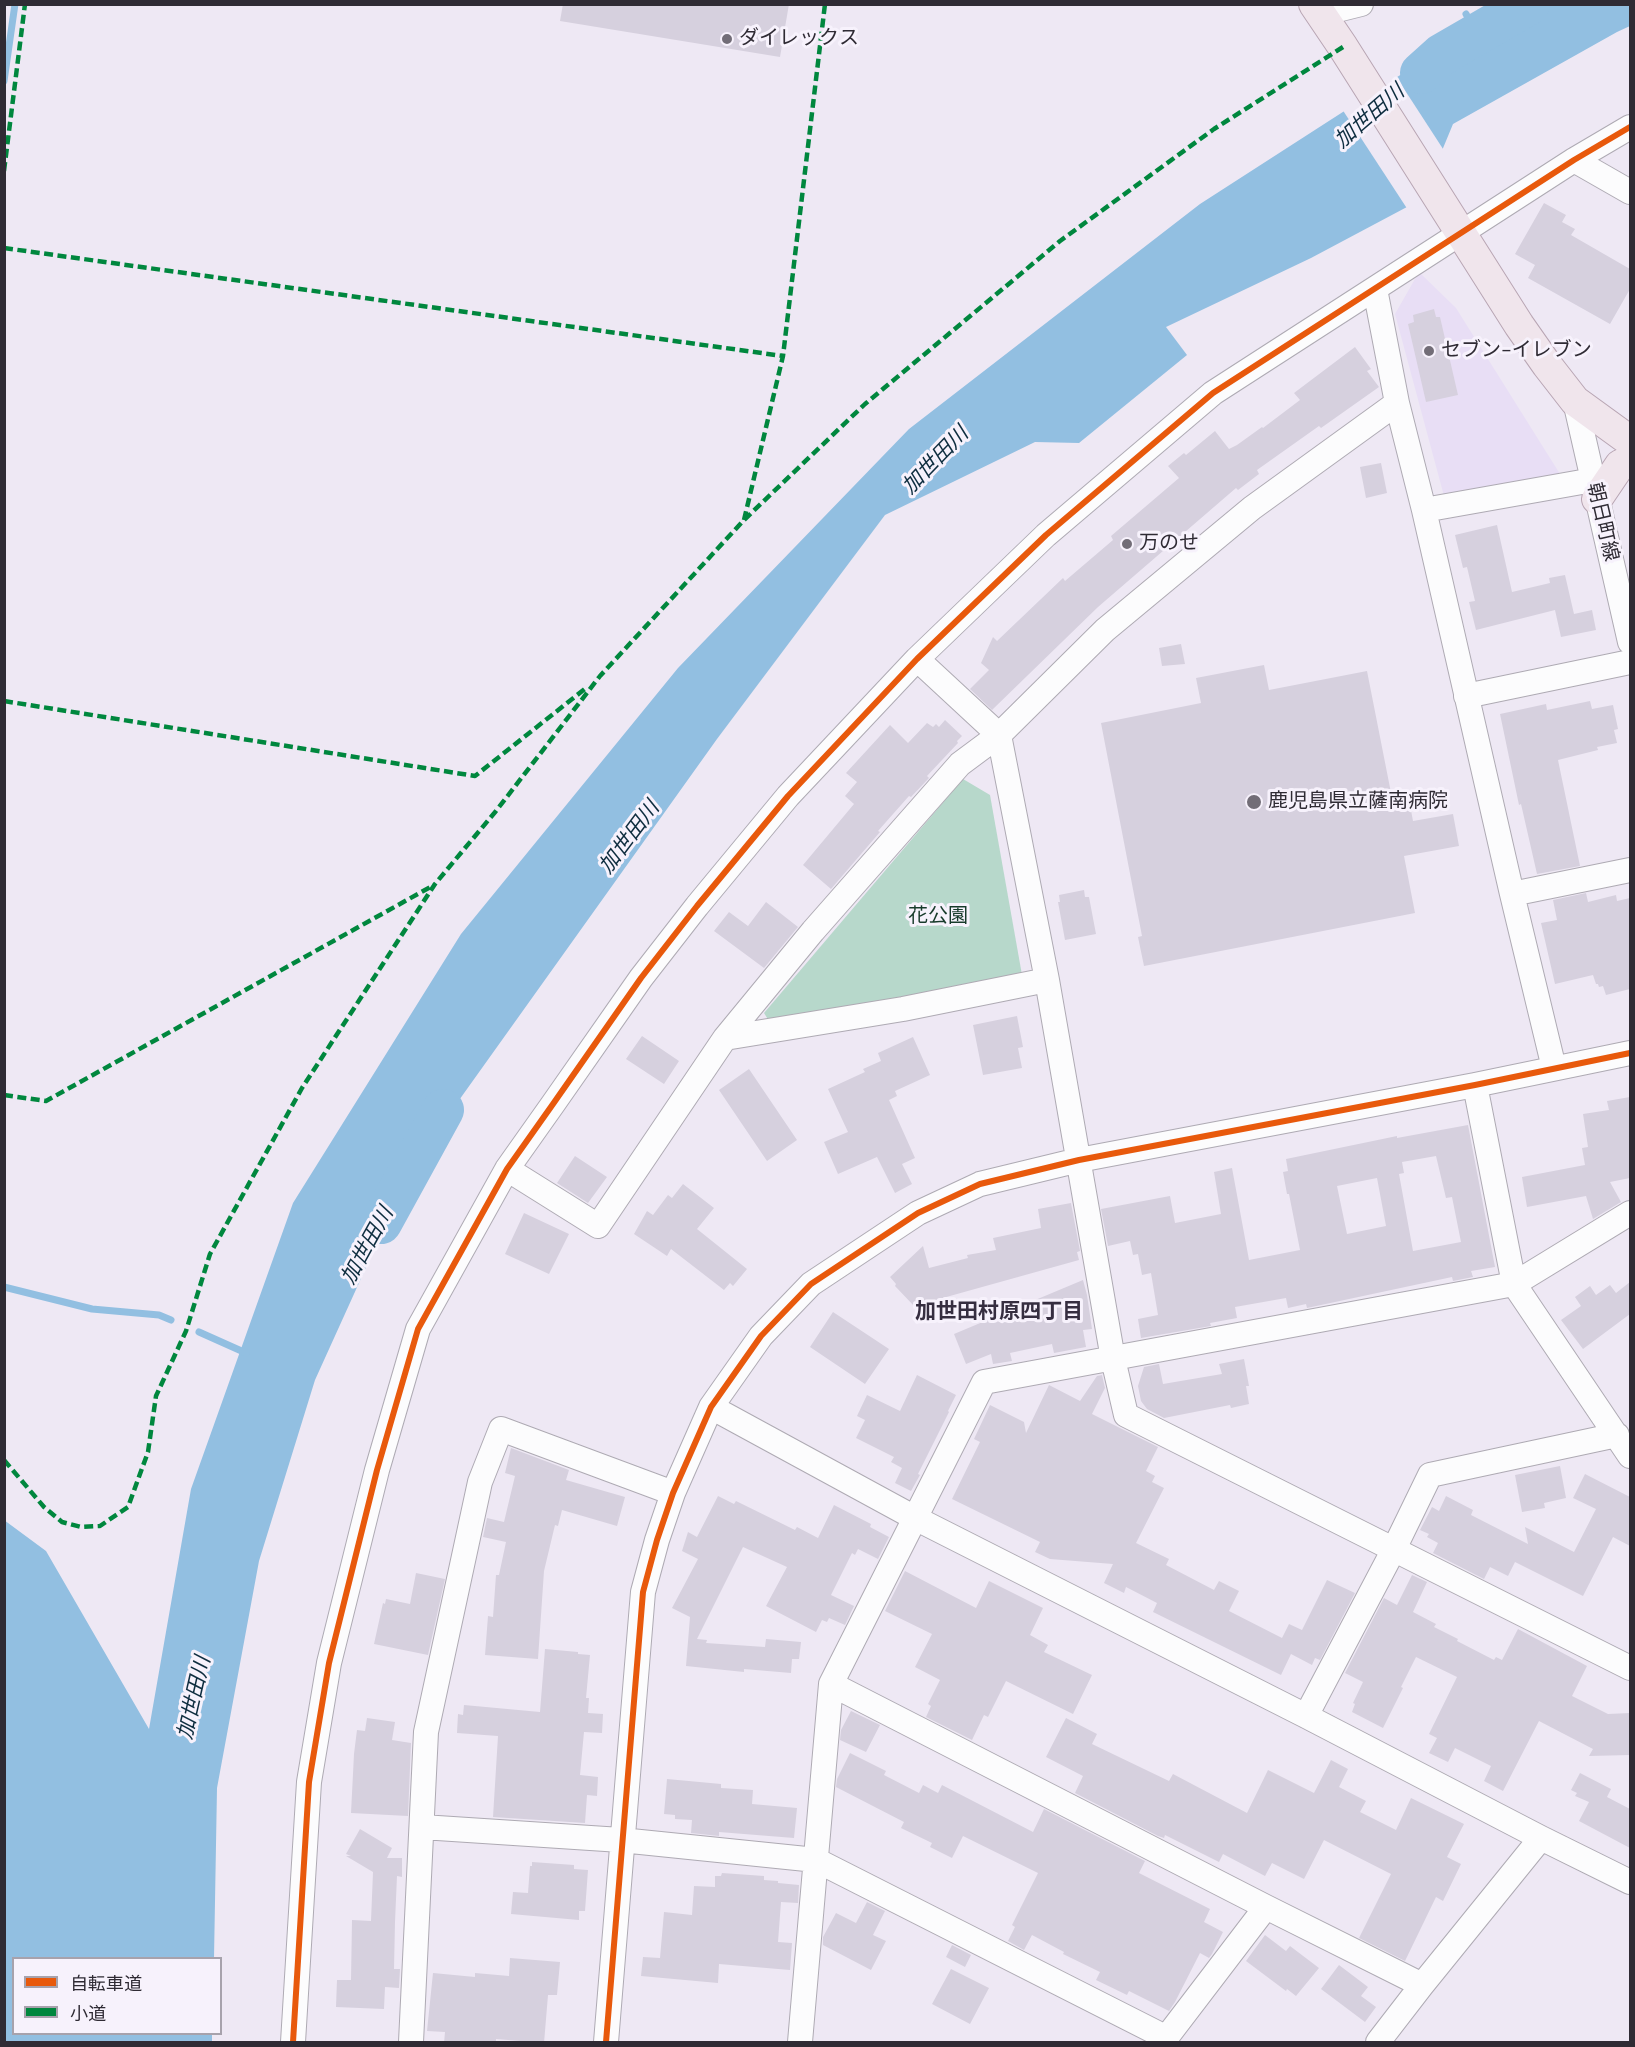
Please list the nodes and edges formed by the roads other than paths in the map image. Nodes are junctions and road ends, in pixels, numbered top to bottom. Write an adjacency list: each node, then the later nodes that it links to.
1 (1361, 4): 2 (street)
2 (1318, 9): 6 (main road)
3 (1630, 127): 4 (street)
4 (1574, 160): 5 (street); 6 (street)
5 (1630, 192)
6 (1453, 223): 7 (street); 8 (main road)
7 (1375, 289): 9 (street); 15 (street)
8 (1575, 401): 10 (main road); 12 (street, 朝日町線)
9 (1397, 403): 13 (street); 18 (street)
10 (1630, 441)
11 (1630, 460): 12 (main road)
12 (1595, 490): 13 (street); 14 (street, 朝日町線)
13 (1424, 510): 17 (street)
14 (1630, 642)
15 (917, 659): 18 (street); 27 (street)
16 (1630, 662): 17 (street)
17 (1466, 696): 20 (street)
18 (999, 735): 21 (street); 22 (street)
19 (1630, 870): 20 (street)
20 (1512, 894): 24 (street)
21 (1047, 980): 22 (street); 26 (street)
22 (725, 1038): 27 (street)
23 (1630, 1053): 24 (street)
24 (1554, 1068): 25 (street)
25 (1475, 1085): 26 (street); 29 (street)
26 (1079, 1160): 30 (street); 31 (street)
27 (507, 1169): 48 (street)
28 (1630, 1213): 29 (street)
29 (1514, 1284): 30 (street); 32 (street)
30 (1113, 1359): 35 (street); 36 (street)
31 (711, 1407): 34 (street); 35 (street)
32 (1617, 1436): 33 (street); 36 (street)
33 (1630, 1456)
34 (673, 1493): 40 (street); 42 (street)
35 (915, 1518): 38 (street); 39 (street)
36 (1394, 1549): 37 (street); 39 (street)
37 (1630, 1668)
38 (831, 1684): 43 (street); 45 (street)
39 (1306, 1716): 41 (street)
40 (422, 1827): 42 (street); 49 (street)
41 (1541, 1838): 44 (street); 46 (street)
42 (621, 1840): 43 (street); 50 (street)
43 (816, 1860): 47 (street); 51 (street)
44 (1630, 1882)
45 (1266, 1907): 46 (street); 47 (street)
46 (1422, 1985): 52 (street)
47 (1165, 2040)
48 (293, 2043)
49 (411, 2043)
50 (606, 2043)
51 (801, 2043)
52 (1378, 2043)

